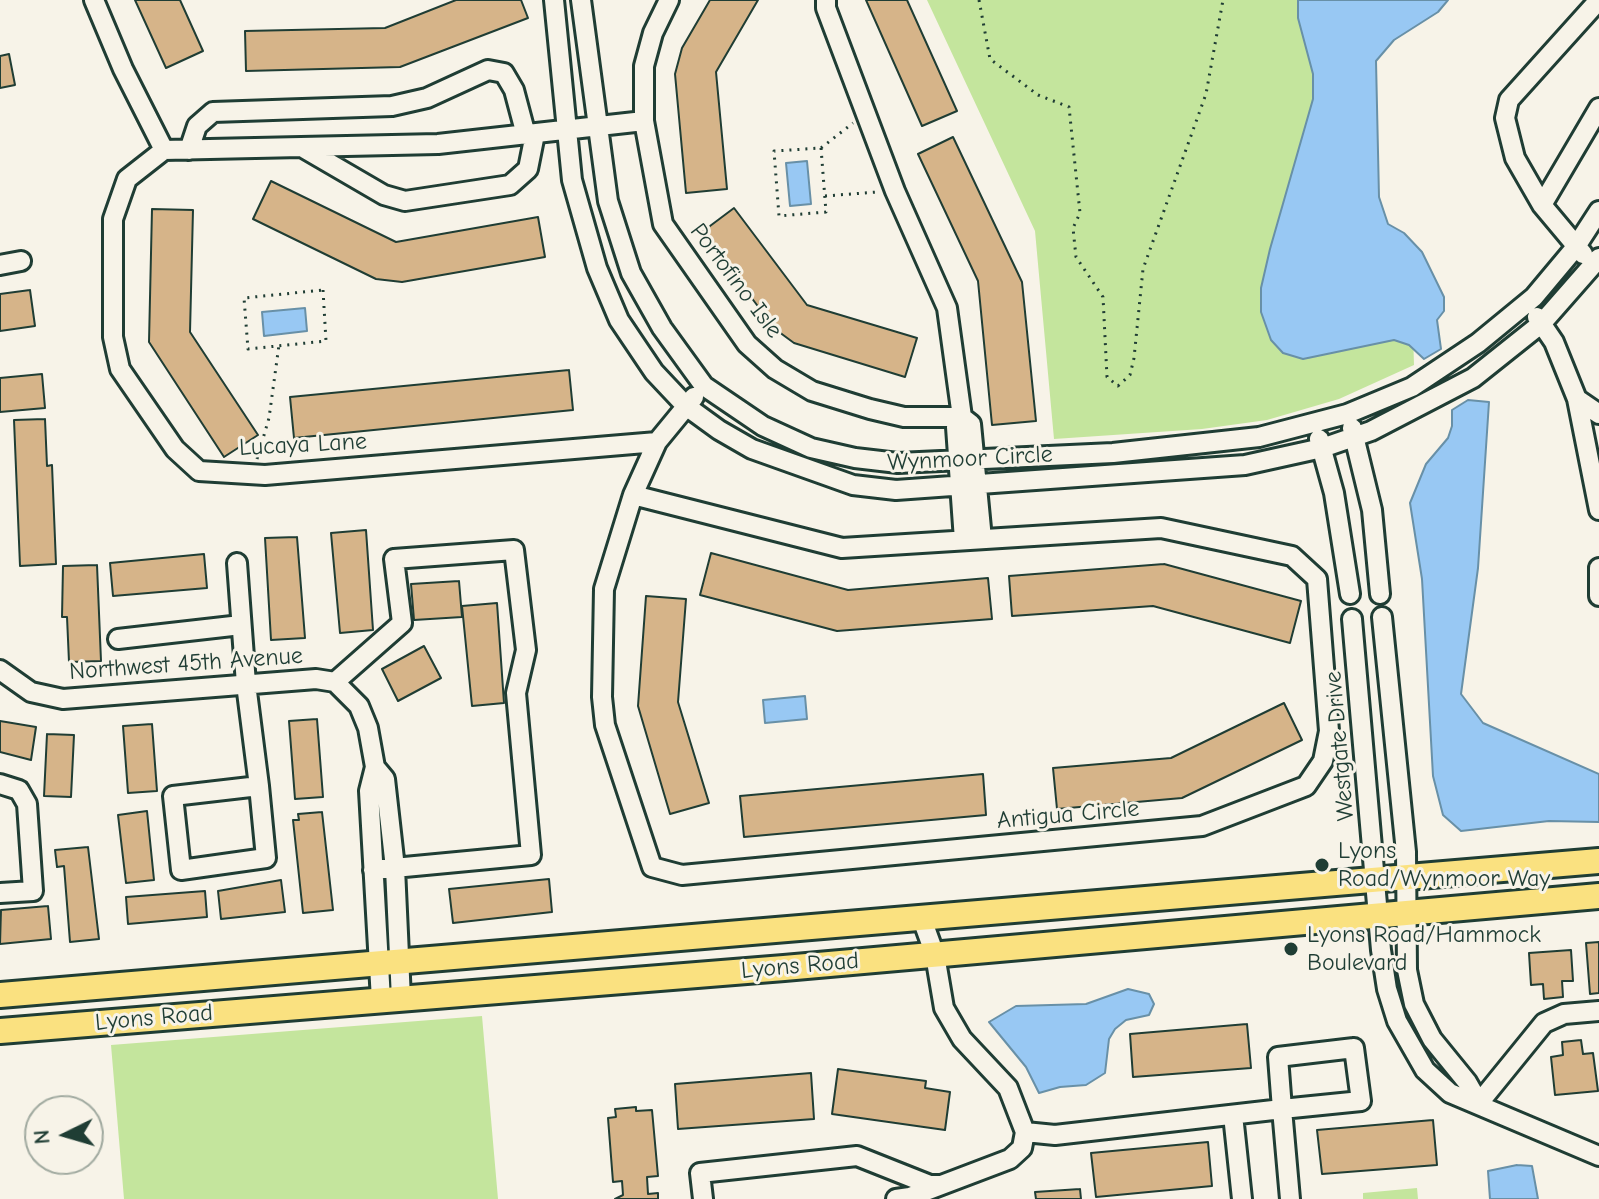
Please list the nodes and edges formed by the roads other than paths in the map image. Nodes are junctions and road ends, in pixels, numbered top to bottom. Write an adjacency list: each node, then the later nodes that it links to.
1 (94, 0): 13 (street)
2 (554, 0): 10 (street, Wynmoor Circle)
3 (581, 0): 9 (street, Wynmoor Circle)
4 (669, 0): 8 (street, Portofino Isle)
5 (826, 0): 28 (street)
6 (1599, 0): 15 (street)
7 (1599, 108): 15 (street)
8 (644, 121): 9 (street); 28 (street, Portofino Isle)
9 (596, 127): 10 (street); 23 (street, Wynmoor Circle)
10 (568, 130): 11 (street); 25 (street, Wynmoor Circle)
11 (531, 134): 12 (street); 12 (street); 14 (street)
12 (305, 149): 14 (street)
13 (164, 150): 14 (street); 31 (street, Lucaya Lane)
14 (189, 150)
15 (1542, 205): 17 (street)
16 (1599, 211): 17 (street, Wynmoor Circle)
17 (1575, 248): 18 (street); 21 (street, Wynmoor Circle)
18 (1597, 260): 22 (street, Wynmoor Circle)
19 (21, 261): 20 (street)
20 (0, 265)
21 (1526, 303): 22 (street); 26 (street, Wynmoor Circle)
22 (1542, 323): 24 (street); 30 (street, Wynmoor Circle)
23 (700, 380): 25 (street, Antigua Circle); 33 (street, Wynmoor Circle)
24 (1577, 399): 27 (street); 36 (street)
25 (681, 401): 31 (street, Antigua Circle); 34 (street, Wynmoor Circle)
26 (1347, 414): 29 (street, Wynmoor Circle); 30 (street)
27 (1599, 414)
28 (962, 417): 33 (street)
29 (1315, 424): 32 (street); 33 (street, Wynmoor Circle)
30 (1355, 437): 32 (street, Wynmoor Circle); 38 (street)
31 (657, 442): 35 (street, Antigua Circle)
32 (1322, 448): 34 (street, Wynmoor Circle); 39 (street)
33 (966, 458): 34 (street)
34 (969, 484): 37 (street)
35 (633, 495): 37 (street, Antigua Circle); 37 (street, Antigua Circle)
36 (1599, 508)
37 (973, 540)
38 (1375, 547): 39 (street); 43 (street)
39 (1343, 551): 42 (street)
40 (237, 563): 47 (street)
41 (1599, 569): 44 (street)
42 (1350, 594)
43 (1380, 594)
44 (1599, 596)
45 (1382, 617): 58 (street)
46 (1352, 619): 59 (street, Westgate Drive)
47 (241, 625): 48 (street); 51 (street)
48 (118, 639)
49 (0, 670): 51 (street, Northwest 45th Avenue)
50 (335, 682): 51 (street, Northwest 45th Avenue); 52 (street); 56 (street)
51 (246, 684): 54 (street)
52 (375, 767): 56 (street); 57 (street)
53 (0, 784): 60 (street)
54 (259, 786): 54 (street)
55 (1599, 861): 58 (main road, Lyons Road)
56 (395, 868): 57 (street); 66 (street)
57 (373, 870): 66 (street)
58 (1407, 878): 59 (main road, Lyons Road); 62 (street)
59 (1375, 880): 63 (street, Westgate Drive); 64 (main road, Lyons Road)
60 (0, 893)
61 (1599, 896): 62 (main road, Lyons Road)
62 (1406, 913): 63 (main road, Lyons Road); 71 (street)
63 (1379, 916): 65 (main road, Lyons Road); 71 (street, Westgate Drive)
64 (922, 919): 65 (street); 66 (main road, Lyons Road)
65 (935, 955): 68 (main road, Lyons Road); 74 (street)
66 (388, 964): 67 (main road, Lyons Road); 68 (street)
67 (0, 995)
68 (391, 1000): 70 (main road, Lyons Road)
69 (1599, 1011): 71 (street)
70 (0, 1031)
71 (1479, 1103): 75 (street, Westgate Drive)
72 (1282, 1109): 72 (street); 73 (street); 80 (street)
73 (1233, 1115): 74 (street); 79 (street)
74 (1025, 1132): 76 (street)
75 (1599, 1156)
76 (941, 1185): 77 (street); 78 (street)
77 (703, 1199)
78 (896, 1199)
79 (1242, 1199)
80 (1290, 1199)

